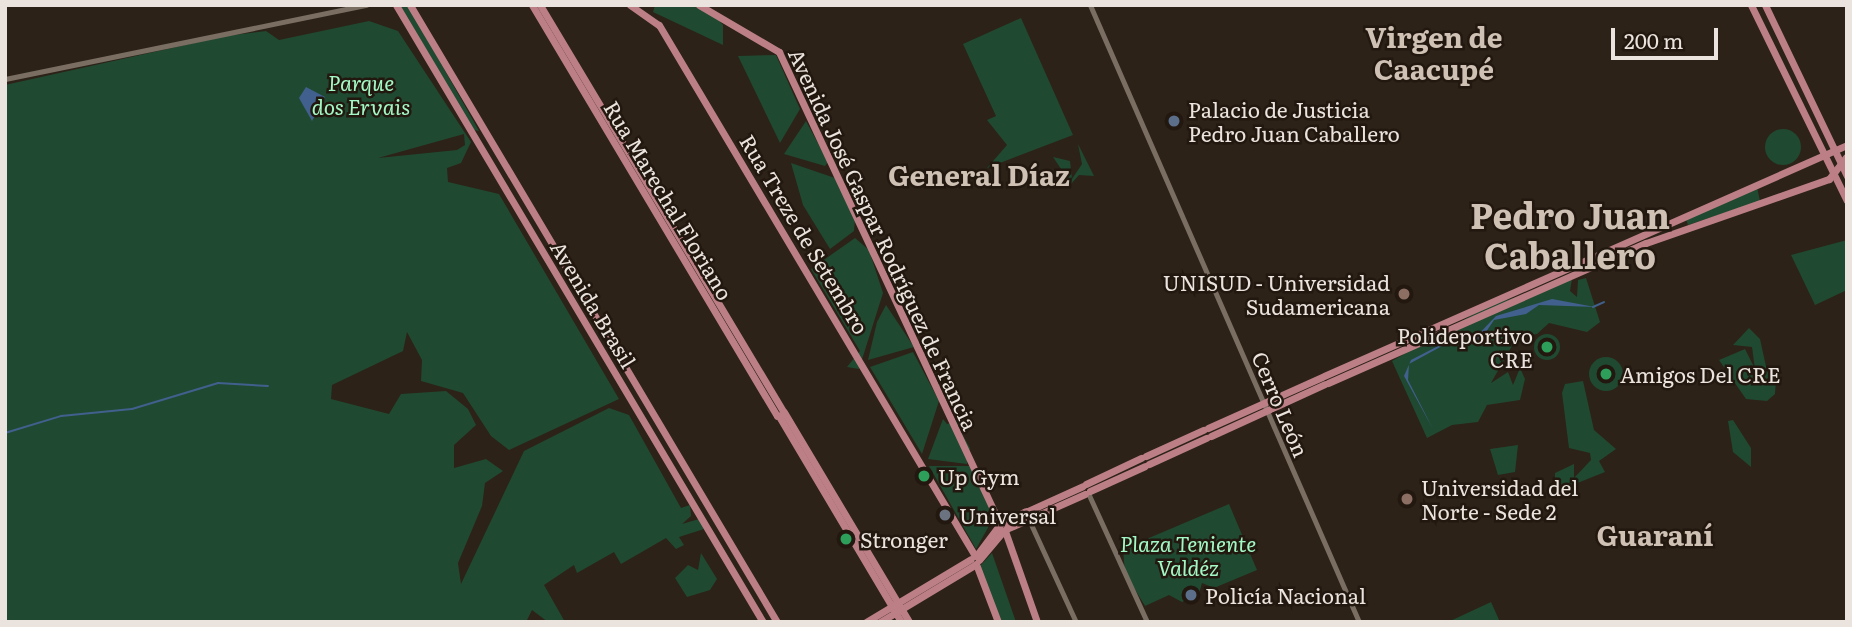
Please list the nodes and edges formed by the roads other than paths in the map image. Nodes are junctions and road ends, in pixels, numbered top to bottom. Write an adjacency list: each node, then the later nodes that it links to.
1 (367, 5): 12 (street)
2 (396, 5): 14 (main road, Avenida Brasil)
3 (410, 5): 13 (main road, Avenida Brasil)
4 (532, 5): 11 (main road, Rua Marechal Floriano)
5 (540, 5): 11 (main road, Rua Marechal Floriano)
6 (630, 5): 30 (main road, Rua Treze de Setembro)
7 (699, 5): 29 (main road, Avenida José Gaspar Rodríguez de Francia)
8 (1090, 5): 24 (street, Cerro León)
9 (1751, 5): 17 (main road)
10 (1765, 5): 16 (main road)
11 (566, 55): 31 (main road, Rua Marechal Floriano)
12 (5, 79)
13 (484, 130): 14 (main road); 33 (main road, Avenida Brasil)
14 (474, 135): 32 (main road, Avenida Brasil)
15 (1847, 145): 16 (main road)
16 (1835, 150): 17 (main road); 18 (main road)
17 (1825, 154): 19 (main road); 23 (main road)
18 (1843, 159): 19 (main road); 20 (main road); 21 (main road)
19 (1829, 162): 20 (main road)
20 (1836, 175): 22 (main road); 23 (main road)
21 (1847, 176)
22 (1847, 201)
23 (1325, 380): 24 (main road); 25 (main road)
24 (1263, 403): 25 (street, Cerro León); 26 (main road)
25 (1267, 412): 26 (main road); 42 (street, Cerro León)
26 (1207, 433): 27 (main road)
27 (1087, 490): 28 (main road); 41 (street)
28 (1028, 516): 29 (main road); 40 (street)
29 (1002, 527): 30 (main road); 39 (main road, Avenida José Gaspar Rodríguez de Francia)
30 (976, 560): 31 (main road); 38 (main road, Rua Treze de Setembro)
31 (896, 608): 34 (main road); 35 (main road); 36 (main road, Rua Marechal Floriano); 37 (main road, Rua Marechal Floriano)
32 (763, 622)
33 (777, 622)
34 (866, 622)
35 (880, 622)
36 (901, 622)
37 (909, 622)
38 (998, 622)
39 (1037, 622)
40 (1076, 622)
41 (1147, 622)
42 (1359, 622)

